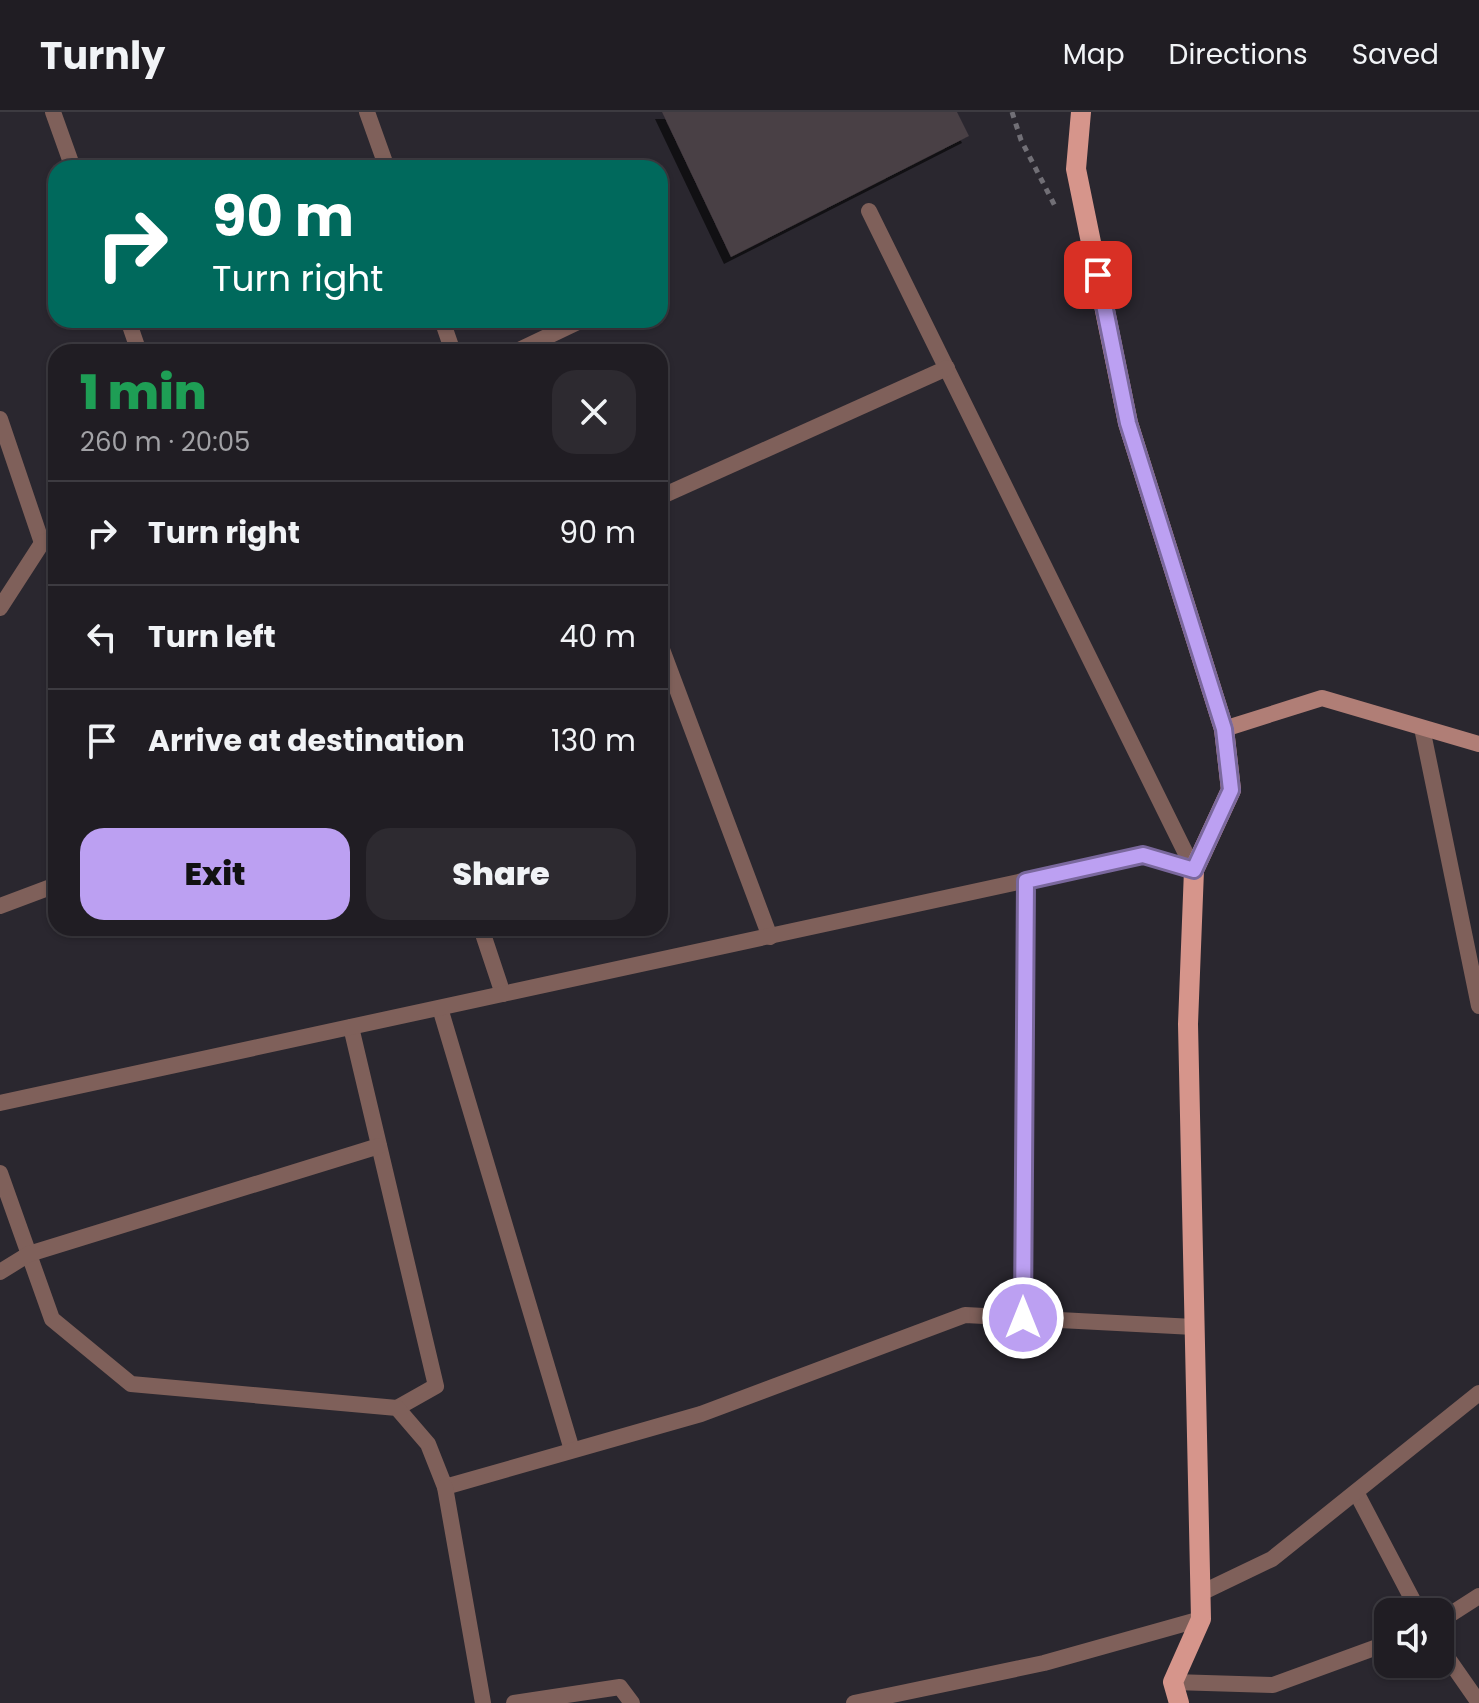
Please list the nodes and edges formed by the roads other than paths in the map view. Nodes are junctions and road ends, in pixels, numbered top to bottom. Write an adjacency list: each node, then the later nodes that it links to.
1 (53, 112): 4 (street)
2 (367, 112): 5 (street)
3 (1081, 112): 17 (main road)
4 (70, 160)
5 (384, 160)
6 (869, 211): 9 (street)
7 (565, 328): 8 (street)
8 (532, 344)
9 (947, 368): 11 (street); 19 (street)
10 (0, 419): 12 (street)
11 (668, 493)
12 (48, 538)
13 (48, 541): 14 (street)
14 (0, 608)
15 (668, 665): 24 (street)
16 (1422, 728): 17 (street); 18 (street); 26 (street)
17 (1224, 729): 19 (main road)
18 (1479, 744)
19 (1194, 870): 20 (street); 35 (main road)
20 (1026, 881): 24 (street); 34 (street)
21 (48, 888): 22 (street)
22 (0, 906)
23 (484, 936): 25 (street)
24 (770, 937): 25 (street)
25 (503, 994): 27 (street)
26 (1479, 1006)
27 (440, 1008): 28 (street); 38 (street)
28 (351, 1027): 29 (street); 30 (street)
29 (0, 1103)
30 (379, 1146): 32 (street); 37 (street)
31 (0, 1173): 32 (street)
32 (29, 1254): 33 (street); 37 (street)
33 (0, 1272)
34 (1023, 1318): 35 (street); 38 (street)
35 (1194, 1327): 41 (main road)
36 (1479, 1393): 40 (street)
37 (397, 1408): 39 (street)
38 (572, 1450): 39 (street)
39 (445, 1487): 49 (street)
40 (1356, 1492): 41 (street); 43 (street)
41 (1201, 1593): 45 (main road)
42 (1479, 1596): 44 (street)
43 (1412, 1598)
44 (1454, 1612)
45 (1201, 1619): 48 (main road); 52 (street)
46 (1374, 1648): 48 (street)
47 (1454, 1667): 54 (street)
48 (1173, 1682): 53 (main road)
49 (483, 1703)
50 (514, 1703): 51 (street)
51 (632, 1703)
52 (854, 1703)
53 (1179, 1703)
54 (1479, 1703)

